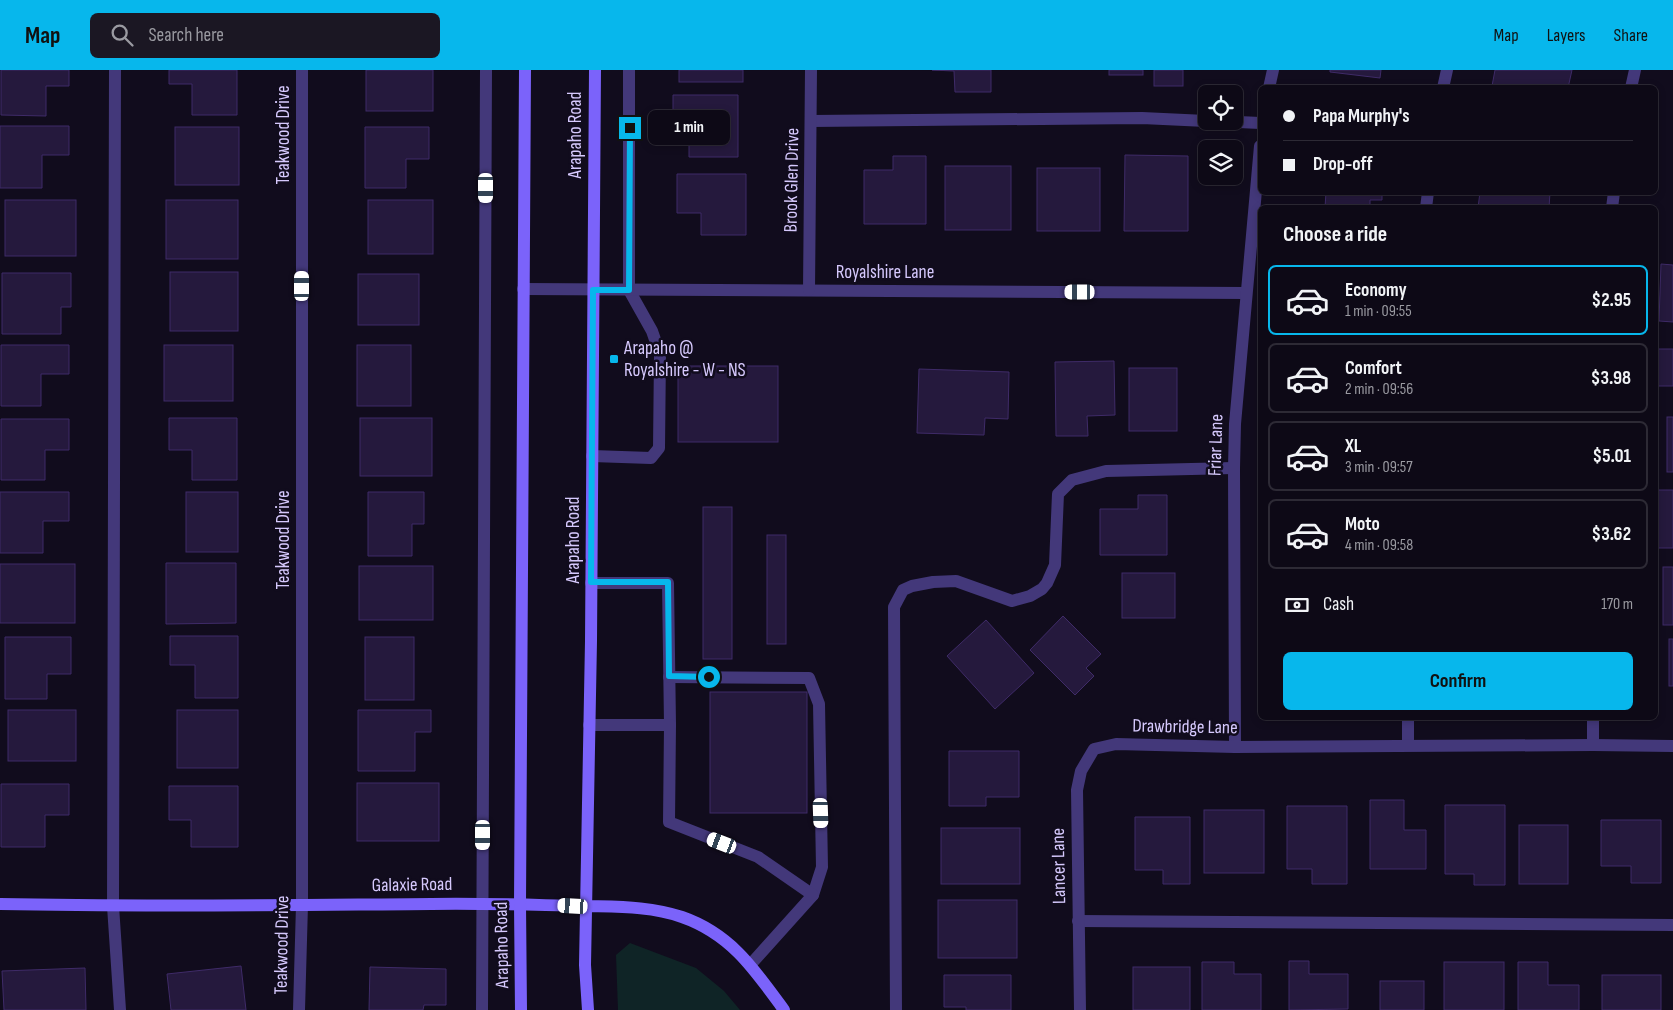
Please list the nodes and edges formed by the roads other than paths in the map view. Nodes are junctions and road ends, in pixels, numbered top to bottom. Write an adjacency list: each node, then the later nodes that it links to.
1 (115, 70): 42 (street)
2 (302, 70): 41 (street, Teakwood Drive)
3 (486, 70): 38 (street)
4 (525, 70): 19 (main road, Arapaho Road)
5 (595, 70): 20 (main road, Arapaho Road)
6 (630, 70): 21 (street)
7 (811, 70): 14 (street, Brook Glen Drive)
8 (1273, 70): 11 (street)
9 (1447, 70): 12 (street)
10 (1634, 70): 13 (street)
11 (1270, 85)
12 (1444, 85)
13 (1632, 85)
14 (811, 121): 15 (street); 22 (street, Brook Glen Drive)
15 (1198, 121)
16 (1243, 122): 17 (street)
17 (1258, 123)
18 (1258, 167): 23 (street, Friar Lane)
19 (523, 289): 20 (street, Royalshire Lane); 40 (main road, Arapaho Road)
20 (593, 290): 21 (street, Royalshire Lane); 24 (main road, Arapaho Road)
21 (629, 290): 22 (street, Royalshire Lane); 24 (street)
22 (809, 290): 23 (street, Royalshire Lane)
23 (1246, 293): 25 (street, Friar Lane)
24 (592, 456): 26 (main road, Arapaho Road)
25 (1234, 468): 36 (street, Friar Lane); 53 (street)
26 (591, 582): 27 (street); 30 (main road, Arapaho Road)
27 (669, 676): 31 (street); 37 (street)
28 (1408, 720): 33 (street)
29 (1593, 720): 34 (street)
30 (589, 725): 31 (street); 43 (main road, Arapaho Road)
31 (670, 725): 37 (street)
32 (1116, 744): 36 (street, Drawbridge Lane); 44 (street, Lancer Lane)
33 (1408, 745): 34 (street, Drawbridge Lane); 36 (street, Drawbridge Lane)
34 (1593, 745): 35 (street, Drawbridge Lane)
35 (1673, 746)
36 (1234, 747)
37 (813, 895): 46 (street)
38 (483, 903): 40 (main road, Galaxie Road); 41 (main road, Galaxie Road); 49 (street)
39 (0, 904): 42 (main road, Galaxie Road)
40 (520, 904): 43 (main road, Galaxie Road); 50 (main road, Arapaho Road)
41 (302, 905): 42 (main road, Galaxie Road); 48 (street, Teakwood Drive)
42 (113, 906): 47 (street)
43 (586, 906): 46 (main road, Galaxie Road); 51 (main road, Arapaho Road)
44 (1078, 921): 45 (street); 54 (street, Lancer Lane)
45 (1673, 925)
46 (751, 964): 52 (main road, Galaxie Road)
47 (120, 1010)
48 (300, 1010)
49 (482, 1010)
50 (522, 1010)
51 (588, 1010)
52 (784, 1010)
53 (896, 1010)
54 (1080, 1010)

